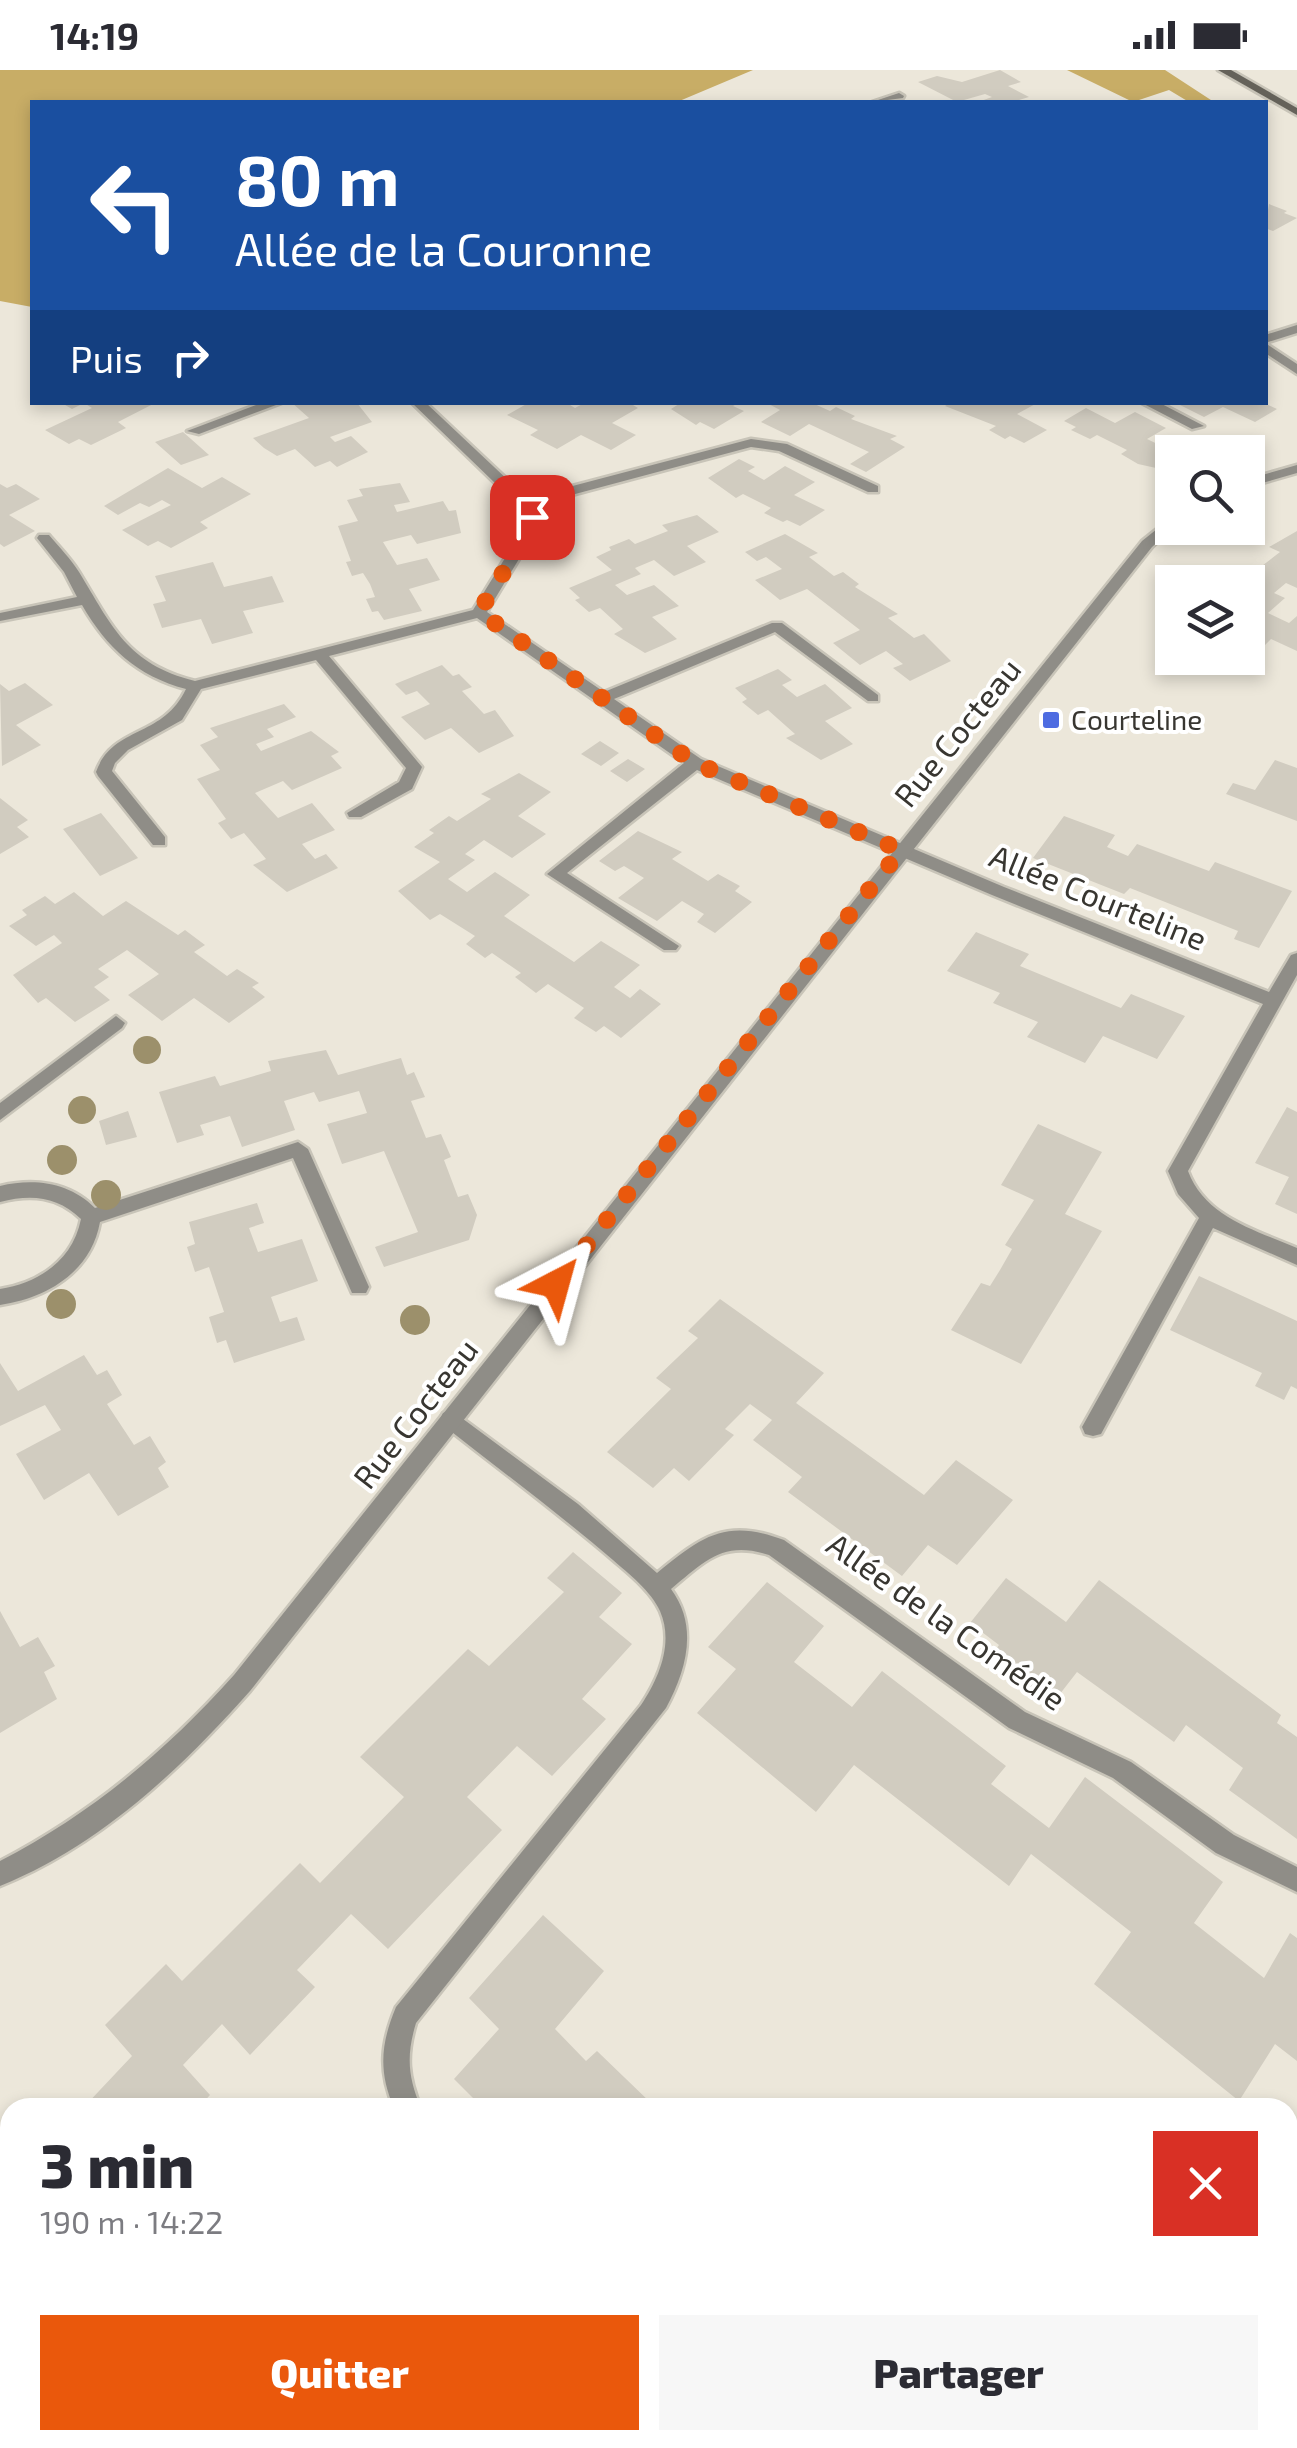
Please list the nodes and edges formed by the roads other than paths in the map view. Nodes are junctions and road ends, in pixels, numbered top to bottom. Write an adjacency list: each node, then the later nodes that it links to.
1 (1222, 70): 4 (main road)
2 (899, 96): 3 (street)
3 (885, 100)
4 (1297, 112)
5 (1297, 330): 6 (street)
6 (1268, 338)
7 (1268, 349): 8 (street)
8 (1297, 370)
9 (269, 405): 13 (street)
10 (420, 405): 17 (street)
11 (1152, 405): 12 (street)
12 (1196, 426)
13 (194, 431)
14 (1297, 469): 15 (street)
15 (1265, 478)
16 (873, 489): 17 (street)
17 (526, 503): 21 (street)
18 (1155, 537): 30 (street, Rue Cocteau)
19 (44, 538): 20 (street)
20 (86, 600): 22 (street); 24 (street)
21 (479, 612): 23 (street); 25 (street, Allée Courteline)
22 (0, 616)
23 (319, 654): 24 (street); 28 (street)
24 (195, 686): 29 (street)
25 (606, 697): 26 (street); 27 (street, Allée Courteline)
26 (872, 698)
27 (695, 763): 30 (street, Allée Courteline); 31 (street)
28 (354, 813)
29 (160, 841)
30 (901, 850): 33 (street, Allée Courteline); 42 (street, Rue Cocteau)
31 (670, 946)
32 (1297, 959): 33 (street)
33 (1273, 1001): 37 (street)
34 (116, 1023): 35 (street)
35 (4, 1105)
36 (0, 1194): 38 (street)
37 (1210, 1216): 39 (street); 43 (street)
38 (92, 1218): 40 (street); 41 (street)
39 (1297, 1257)
40 (359, 1287)
41 (0, 1297)
42 (451, 1419): 44 (street); 45 (street, Rue Cocteau)
43 (1093, 1428)
44 (659, 1585): 46 (street, Allée de la Comédie); 47 (street)
45 (0, 1874)
46 (1297, 1880)
47 (403, 2098)

